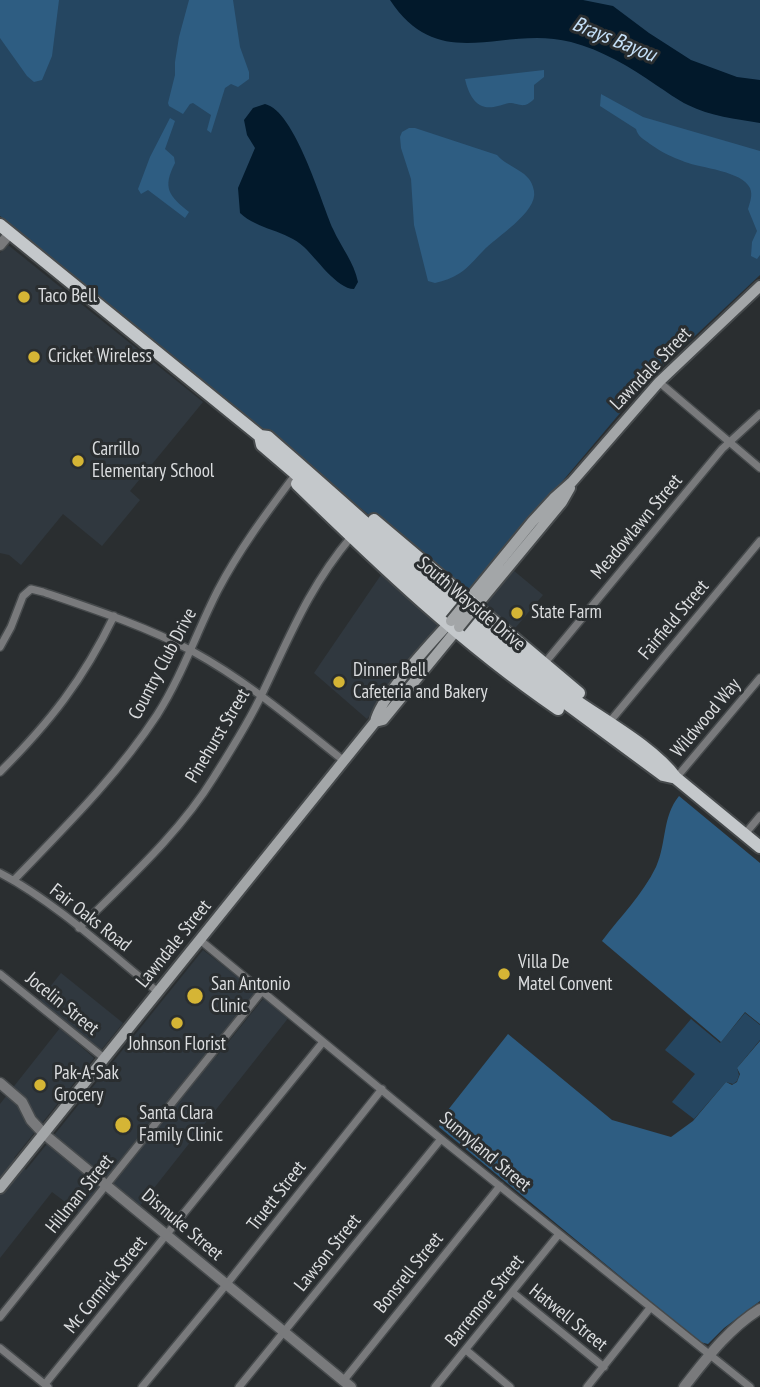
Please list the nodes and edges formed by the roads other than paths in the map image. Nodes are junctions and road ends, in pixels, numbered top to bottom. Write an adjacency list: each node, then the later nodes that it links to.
1 (5, 229): 2 (street); 7 (main road, South Wayside Drive)
2 (0, 245)
3 (760, 286): 4 (main road, Lawndale Street)
4 (659, 382): 6 (street); 12 (main road, Lawndale Street)
5 (760, 414): 6 (street, Meadowlawn Street)
6 (729, 442): 8 (street); 17 (street, Meadowlawn Street)
7 (272, 447): 9 (main road); 12 (main road); 21 (main road, South Wayside Drive)
8 (760, 468)
9 (292, 479): 10 (main road); 16 (street, Country Club Drive)
10 (351, 537): 14 (main road); 19 (street, Pinehurst Street)
11 (760, 541): 20 (street, Fairfield Street)
12 (471, 606): 14 (main road, Lawndale Street, bridge); 17 (main road)
13 (114, 616): 15 (street); 16 (street); 23 (street)
14 (453, 626): 21 (main road); 22 (main road, Lawndale Street)
15 (0, 647)
16 (190, 650): 19 (street); 29 (street, Country Club Drive)
17 (543, 665): 20 (main road)
18 (760, 678): 24 (street, Wildwood Way)
19 (262, 696): 22 (street); 30 (street, Pinehurst Street)
20 (612, 719): 21 (main road)
21 (644, 753): 24 (main road, South Wayside Drive)
22 (344, 761): 31 (main road, Lawndale Street)
23 (0, 772)
24 (676, 778): 26 (main road, South Wayside Drive)
25 (760, 816): 26 (street)
26 (745, 834): 27 (main road, South Wayside Drive)
27 (760, 847)
28 (0, 873): 29 (street, Fair Oaks Road)
29 (14, 880): 30 (street, Fair Oaks Road)
30 (79, 928): 34 (street, Fair Oaks Road)
31 (200, 940): 33 (street, Sunnyland Street); 34 (main road, Lawndale Street)
32 (0, 974): 36 (street, Jocelin Street)
33 (262, 991): 35 (street, Sunnyland Street); 41 (street, Hillman Street)
34 (158, 992): 36 (main road, Lawndale Street)
35 (323, 1042): 38 (street, Sunnyland Street); 44 (street, Mc Cormick Street)
36 (104, 1058): 39 (main road, Lawndale Street)
37 (0, 1083): 39 (street, Dismuke Street)
38 (382, 1089): 40 (street, Sunnyland Street); 46 (street, Truett Street)
39 (44, 1134): 41 (street, Dismuke Street); 43 (main road, Lawndale Street)
40 (441, 1139): 42 (street, Sunnyland Street); 51 (street, Lawson Street)
41 (107, 1185): 44 (street, Dismuke Street); 50 (street, Hillman Street)
42 (500, 1186): 45 (street, Sunnyland Street); 56 (street, Bonsrell Street)
43 (0, 1188)
44 (167, 1234): 46 (street, Dismuke Street); 57 (street, Mc Cormick Street)
45 (559, 1234): 47 (street, Barremore Street); 48 (street, Sunnyland Street)
46 (226, 1285): 51 (street, Dismuke Street); 58 (street, Truett Street)
47 (512, 1292): 53 (street, Barremore Street); 55 (street, Hatwell Street)
48 (650, 1308): 54 (street, Sunnyland Street); 55 (street)
49 (760, 1309): 54 (street)
50 (0, 1317)
51 (285, 1331): 56 (street, Dismuke Street); 59 (street, Lawson Street)
52 (0, 1348): 57 (street)
53 (466, 1350): 60 (street, Barremore Street); 61 (street)
54 (710, 1354): 63 (street); 64 (street, Sunnyland Street)
55 (604, 1367): 62 (street)
56 (347, 1384)
57 (47, 1386)
58 (142, 1387)
59 (239, 1387)
60 (435, 1387)
61 (510, 1387)
62 (587, 1387)
63 (684, 1387)
64 (750, 1387)

